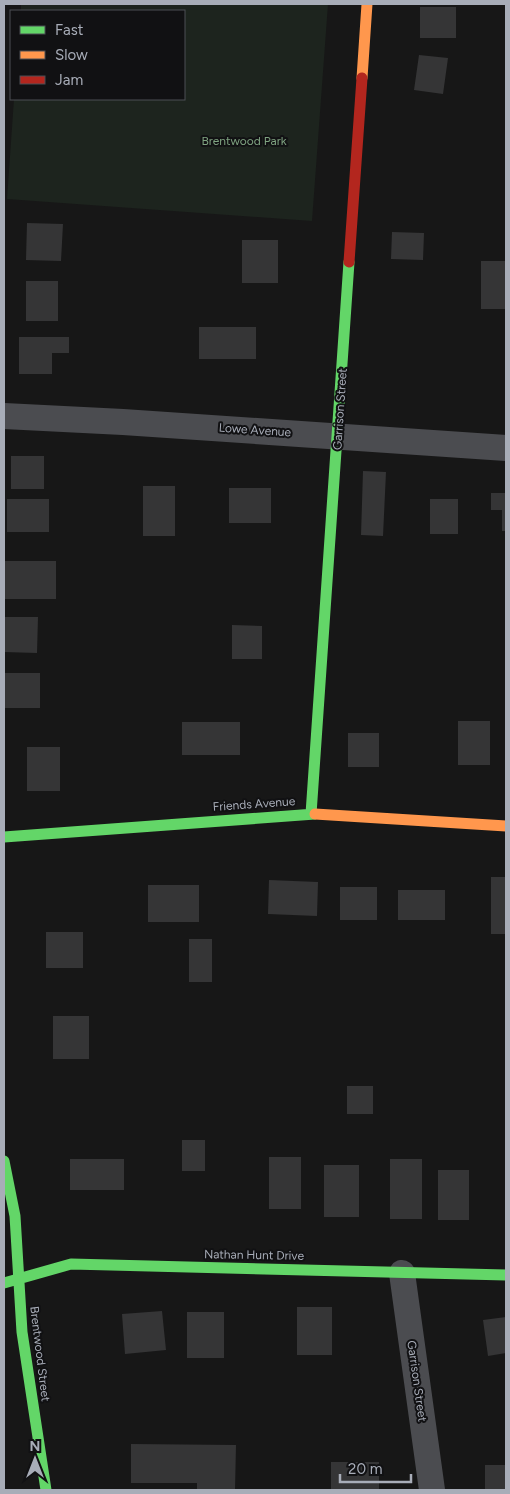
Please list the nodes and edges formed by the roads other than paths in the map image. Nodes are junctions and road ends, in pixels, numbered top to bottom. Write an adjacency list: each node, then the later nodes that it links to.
1 (367, 4): 3 (street, Garrison Street)
2 (4, 416): 3 (street, Lowe Avenue)
3 (338, 436): 4 (street, Lowe Avenue); 5 (street, Garrison Street)
4 (506, 448)
5 (311, 814): 6 (street, Friends Avenue); 7 (street, Friends Avenue)
6 (506, 826)
7 (4, 837)
8 (4, 1161): 11 (street, Brentwood Street)
9 (402, 1273): 10 (street, Nathan Hunt Drive); 11 (street, Nathan Hunt Drive); 14 (street, Garrison Street)
10 (506, 1275)
11 (18, 1278): 12 (street, Nathan Hunt Drive); 13 (street, Brentwood Street)
12 (4, 1283)
13 (46, 1490)
14 (432, 1490)

